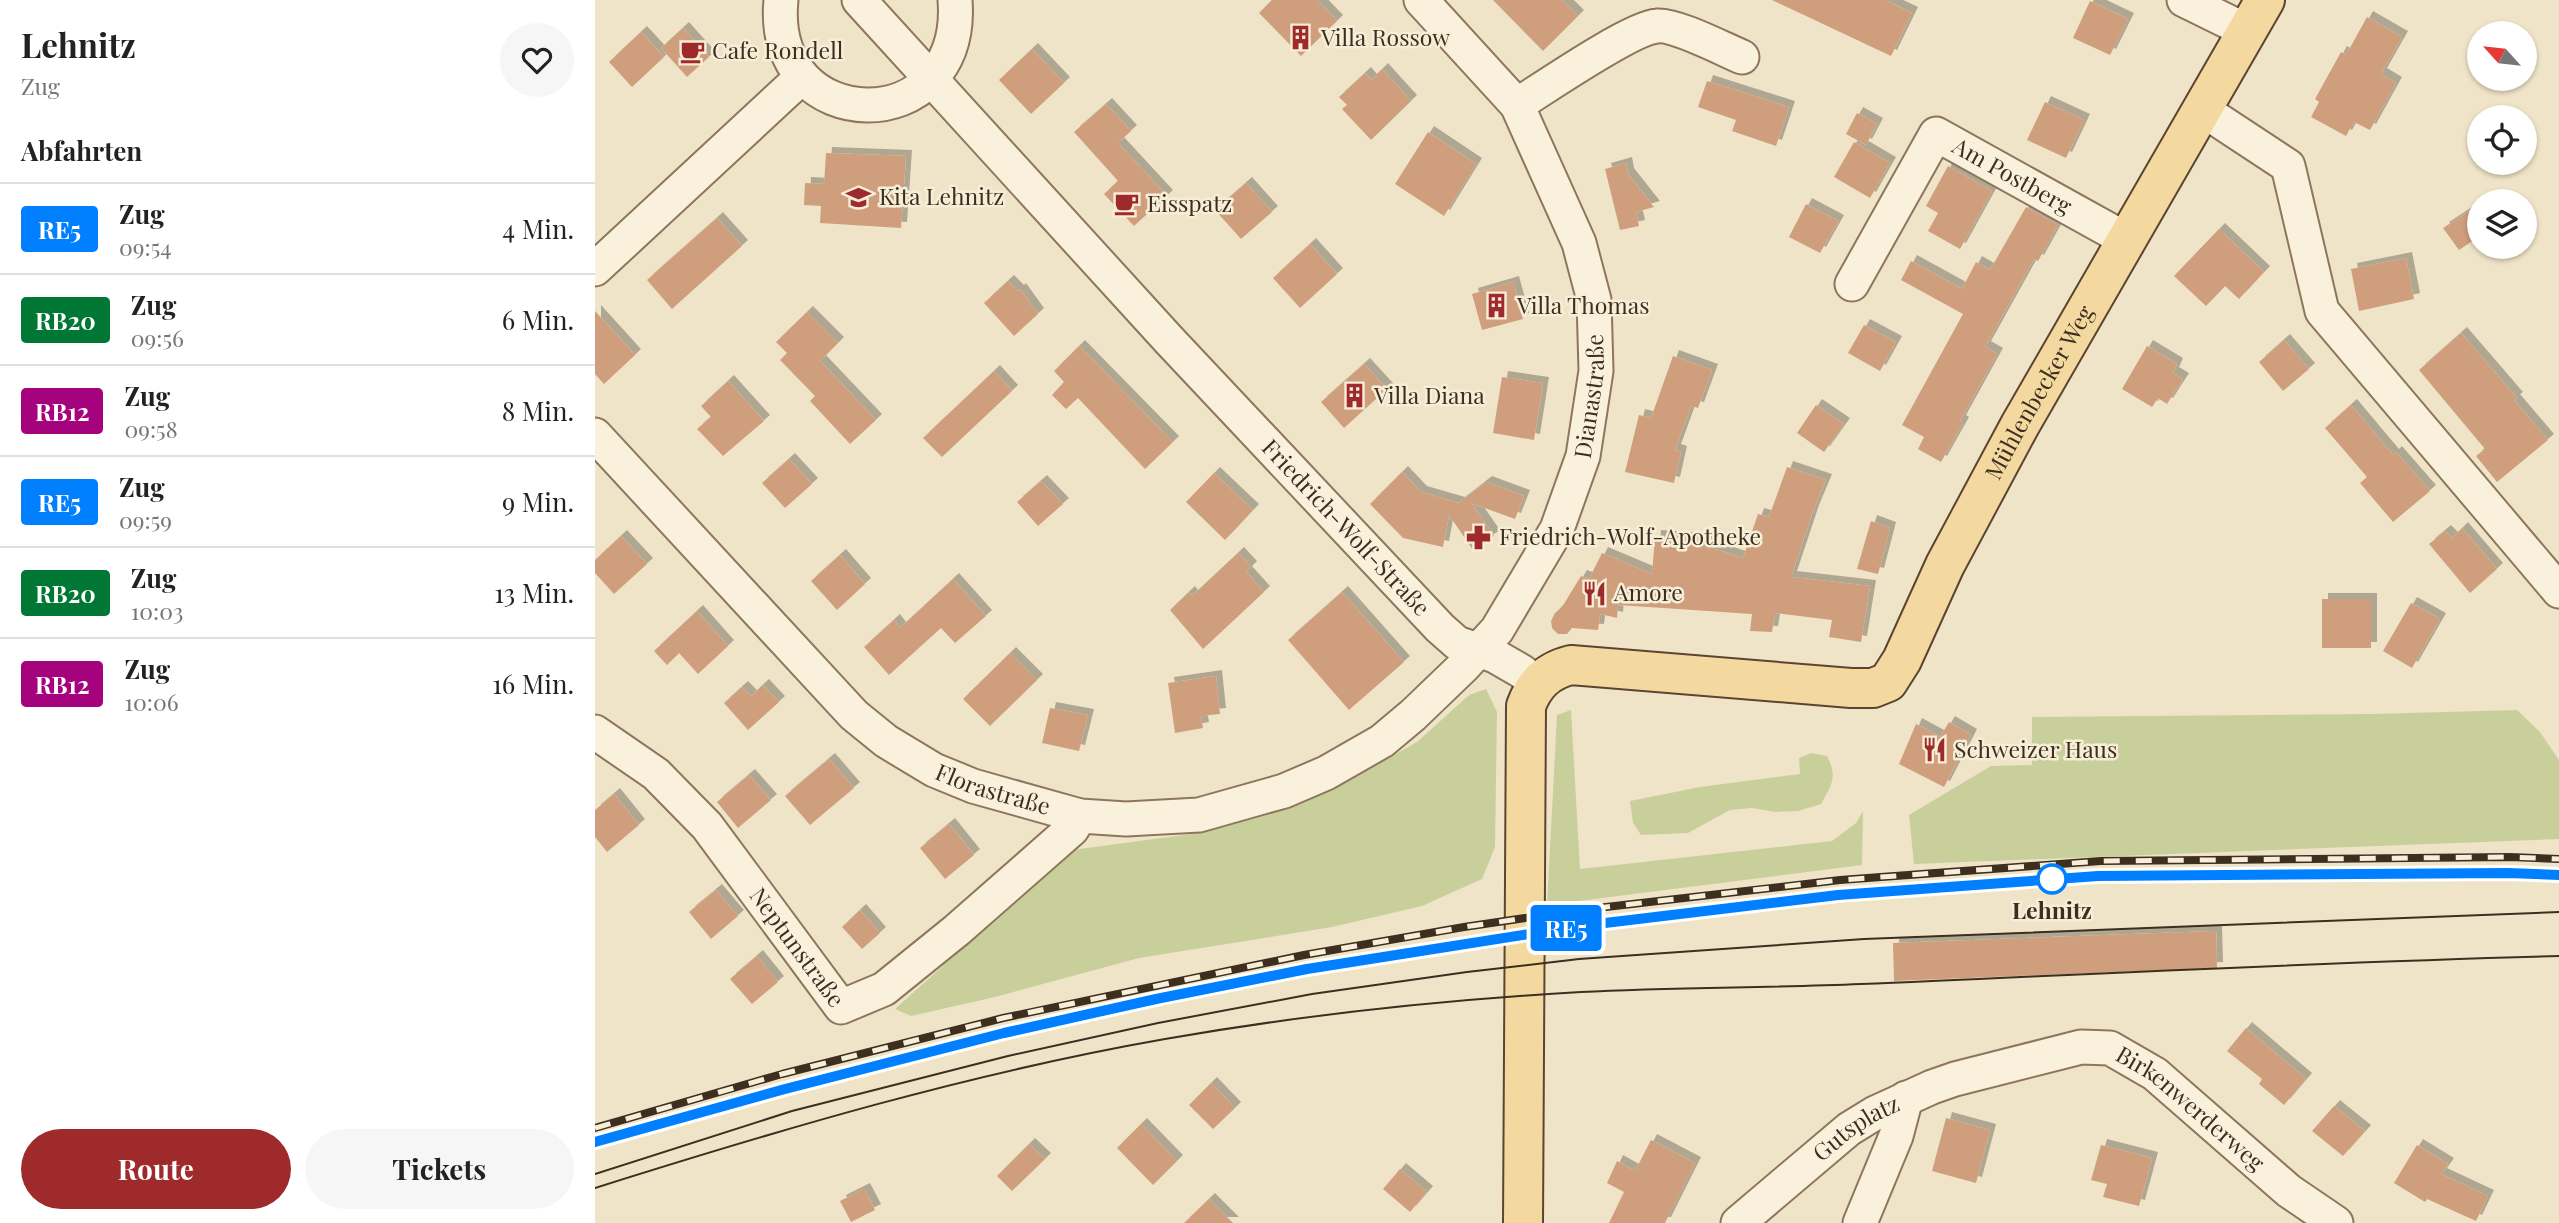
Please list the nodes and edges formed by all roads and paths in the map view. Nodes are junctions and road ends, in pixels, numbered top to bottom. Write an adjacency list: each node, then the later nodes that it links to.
1 (781, 0): 8 (street)
2 (859, 0): 9 (street, Friedrich-Wolf-Straße)
3 (955, 0): 9 (street)
4 (1421, 0): 10 (street, Dianastraße)
5 (2184, 0): 6 (street)
6 (2256, 15): 11 (main road, Mühlenbecker Weg)
7 (1742, 57): 10 (street)
8 (802, 77): 9 (street); 13 (street)
9 (931, 79): 17 (street, Friedrich-Wolf-Straße)
10 (1517, 105): 17 (street, Dianastraße)
11 (2203, 110): 12 (main road, Mühlenbecker Weg); 16 (street)
12 (2127, 240): 14 (street, Am Postberg); 18 (main road, Mühlenbecker Weg)
13 (595, 269)
14 (1853, 284)
15 (595, 435): 20 (street, Florastraße)
16 (2559, 591)
17 (1479, 651): 18 (street, Friedrich-Wolf-Straße); 20 (street, Florastraße)
18 (1537, 683): 22 (main road)
19 (595, 732): 20 (street, Neptunstraße)
20 (1080, 816)
21 (1906, 1098): 23 (street, Gutsplatz); 24 (street, Gutsplatz); 25 (street, Birkenwerderweg)
22 (1523, 1223)
23 (1738, 1223)
24 (1860, 1223)
25 (2336, 1223)

